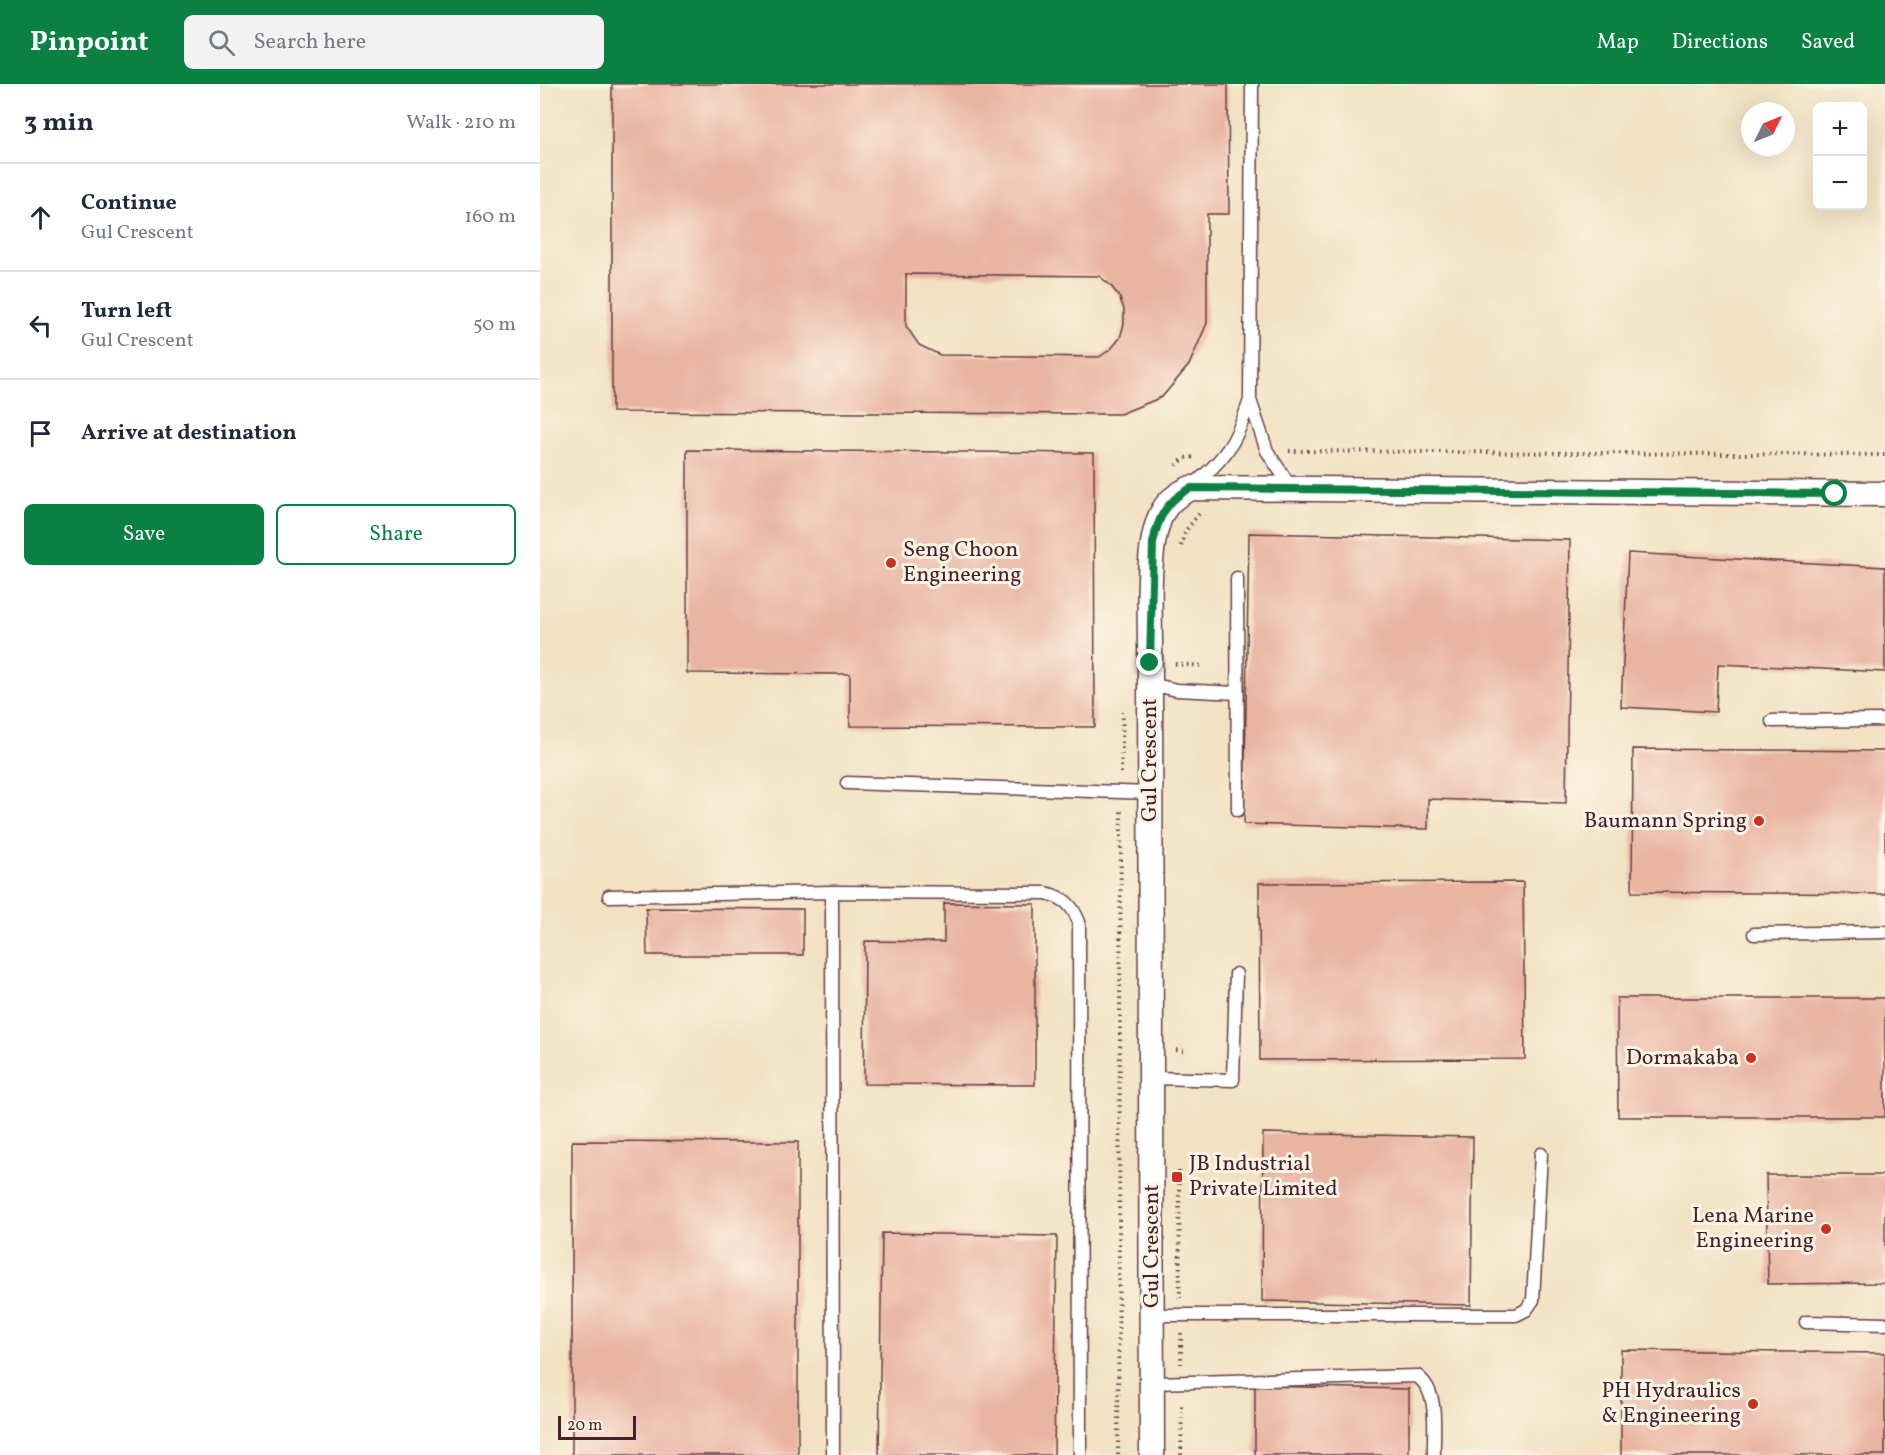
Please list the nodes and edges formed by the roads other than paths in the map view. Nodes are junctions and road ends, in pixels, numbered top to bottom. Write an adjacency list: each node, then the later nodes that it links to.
1 (1252, 84): 2 (lane)
2 (1251, 400): 3 (lane); 4 (lane)
3 (1191, 488): 4 (street); 7 (street, Gul Crescent)
4 (1292, 489): 5 (street)
5 (1885, 494)
6 (1237, 578): 8 (lane)
7 (1150, 684): 8 (lane); 12 (street, Gul Crescent)
8 (1237, 693): 13 (lane)
9 (1885, 720): 10 (lane)
10 (1772, 721)
11 (847, 783): 12 (lane)
12 (1151, 793): 19 (street, Gul Crescent)
13 (1238, 810)
14 (832, 892): 15 (lane); 25 (lane); 26 (lane)
15 (609, 896)
16 (1885, 932): 17 (lane)
17 (1754, 934)
18 (1236, 974): 19 (lane)
19 (1152, 1078): 21 (street, Gul Crescent)
20 (1541, 1154): 21 (lane)
21 (1152, 1315): 24 (street, Gul Crescent)
22 (1806, 1322): 23 (lane)
23 (1885, 1324)
24 (1152, 1383): 27 (street, Gul Crescent); 28 (lane)
25 (833, 1455)
26 (1080, 1455)
27 (1152, 1455)
28 (1434, 1455)

